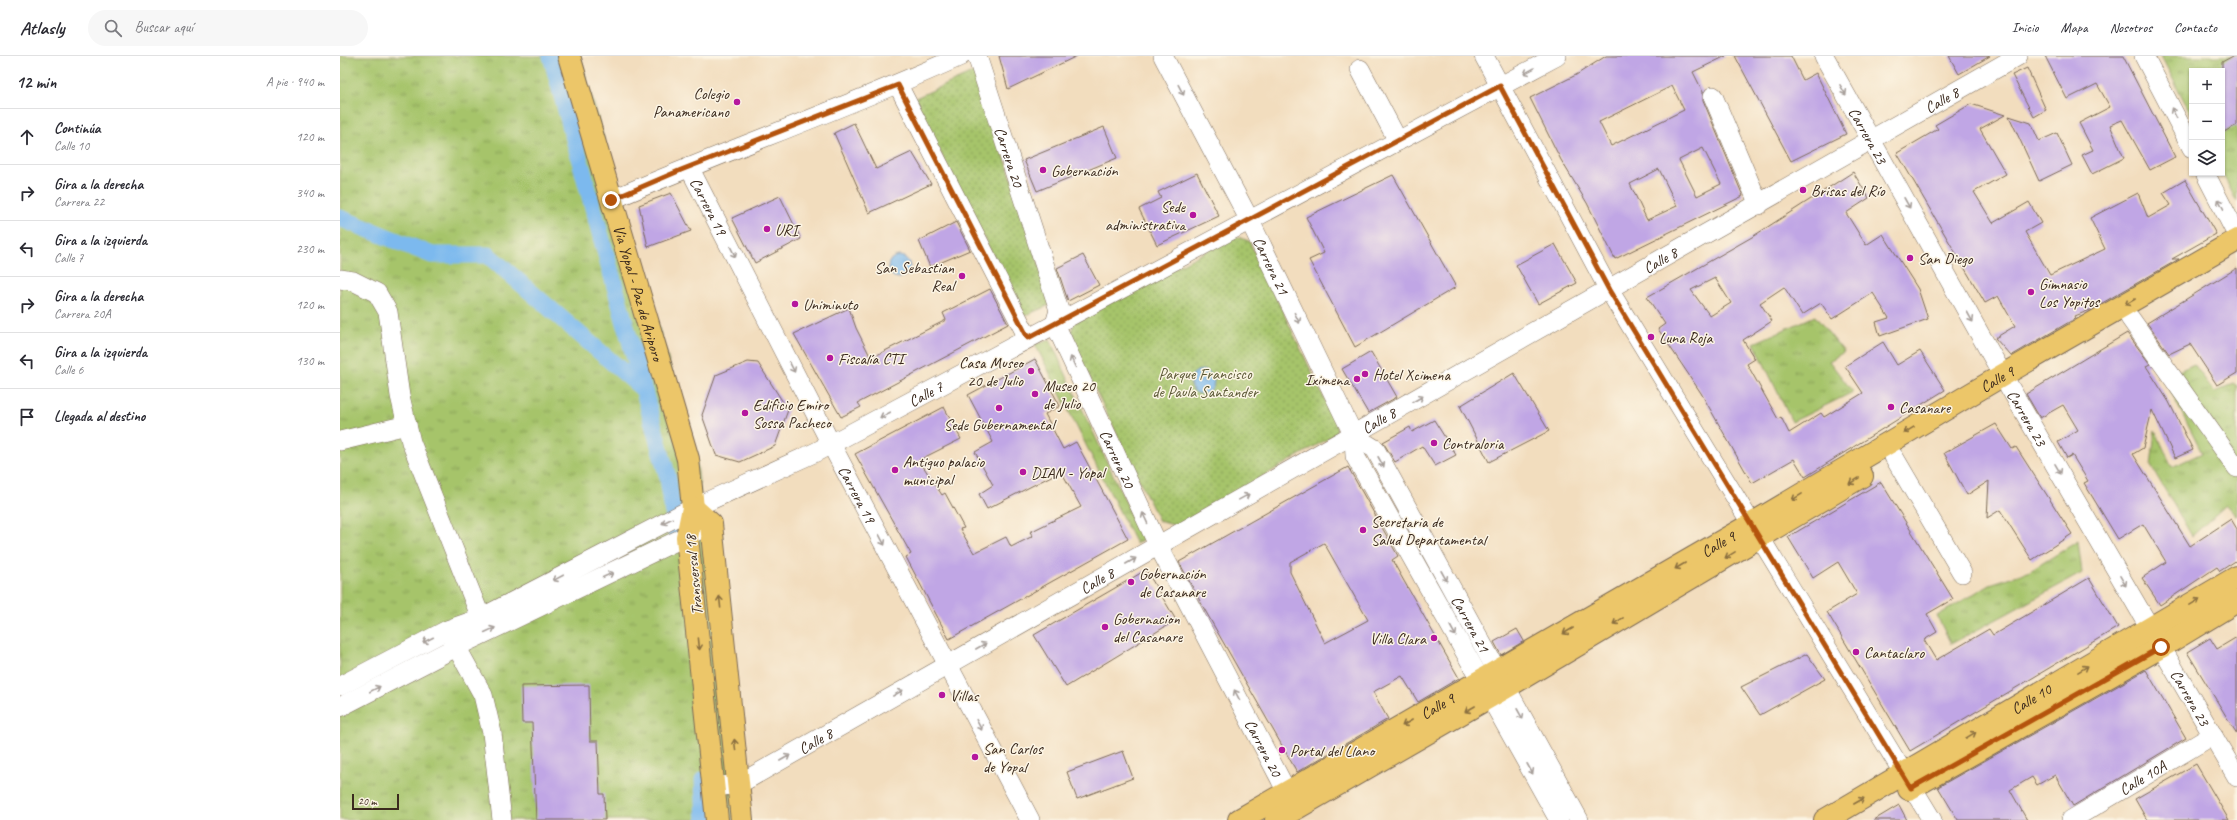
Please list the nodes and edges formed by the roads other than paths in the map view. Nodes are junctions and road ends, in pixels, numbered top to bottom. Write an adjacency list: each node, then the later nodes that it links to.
1 (569, 56): 19 (main road, Via Yopal - Paz de Ariporo)
2 (961, 56): 11 (street)
3 (978, 56): 28 (street, Carrera 20)
4 (1163, 56): 21 (street, Carrera 21, one-way to 21)
5 (1484, 56): 12 (street)
6 (1557, 56): 12 (street, Calle 7, one-way to 12)
7 (1824, 56): 15 (street, Carrera 23, one-way to 15)
8 (2018, 56): 15 (street, Calle 8)
9 (2144, 56): 16 (street, one-way to 9)
10 (1360, 69): 14 (street)
11 (898, 85): 17 (street); 29 (street)
12 (1500, 86): 14 (street, Calle 7); 26 (street)
13 (1713, 96): 20 (street)
14 (1398, 141): 21 (street, Calle 7)
15 (1872, 141): 20 (street, Calle 8); 30 (street, Carrera 23, one-way to 30)
16 (2189, 142)
17 (689, 167): 19 (street); 34 (street, Carrera 19, one-way to 34)
18 (2207, 176): 22 (street, one-way to 18)
19 (611, 200): 37 (main road, Via Yopal - Paz de Ariporo)
20 (1759, 205): 26 (street, Calle 8)
21 (1249, 219): 28 (street, Calle 7); 32 (street, Carrera 21, one-way to 32)
22 (2237, 235)
23 (2237, 240): 30 (main road, Calle 9, one-way to 30)
24 (2237, 256): 27 (main road, Calle 9)
25 (340, 279): 31 (street)
26 (1609, 290): 32 (street, Calle 8, one-way to 26); 39 (street)
27 (2130, 318): 30 (main road, Calle 9); 36 (street)
28 (1055, 324): 29 (street, Calle 7); 41 (street, Carrera 20, one-way to 28)
29 (1028, 338): 34 (street, Calle 7, one-way to 34)
30 (2006, 381): 35 (main road, Calle 9); 39 (main road, Calle 9, one-way to 39); 47 (street, Carrera 23, one-way to 47)
31 (407, 425): 33 (street); 45 (street)
32 (1354, 436): 41 (street, Calle 8, one-way to 32); 50 (street, Carrera 21, one-way to 50)
33 (340, 441)
34 (831, 444): 37 (street, Calle 7); 49 (street, Carrera 19, one-way to 49)
35 (1894, 457): 39 (main road, Calle 9, one-way to 39); 42 (street)
36 (2237, 468)
37 (692, 508): 38 (main road, Transversal 18); 40 (main road, Transversal 18); 45 (street, Calle 7, one-way to 45)
38 (711, 524): 40 (street); 56 (main road, Transversal 18, one-way to 38)
39 (1754, 532): 50 (main road, Calle 9, one-way to 50); 55 (street)
40 (688, 537): 48 (street, one-way to 40); 57 (main road, Transversal 18, one-way to 57)
41 (1158, 545): 49 (street, Calle 8, one-way to 41); 58 (street, Carrera 20, one-way to 41)
42 (1962, 573)
43 (2237, 577): 47 (main road, Calle 10, one-way to 43)
44 (2237, 601): 47 (main road, Calle 10)
45 (481, 618): 46 (street, Calle 7)
46 (447, 630): 48 (street); 51 (street, Calle 7, one-way to 51)
47 (2156, 638): 53 (street, Carrera 23); 55 (main road, Calle 10, one-way to 47)
48 (456, 647): 52 (street, one-way to 48); 59 (street)
49 (947, 666): 56 (street, Calle 8, one-way to 49); 62 (street, Carrera 19, one-way to 62)
50 (1493, 684): 58 (main road, Calle 9, one-way to 58); 65 (street, Carrera 21, one-way to 65); 66 (street, Carrera 21, one-way to 66)
51 (340, 686)
52 (340, 707)
53 (2213, 736): 54 (street, Carrera 23); 70 (street, Calle 10A)
54 (2237, 777)
55 (1907, 782): 67 (main road, Calle 10, one-way to 55); 68 (main road, Calle 10); 69 (street)
56 (739, 784): 57 (street); 61 (main road, Transversal 18)
57 (714, 787): 60 (main road, Transversal 18)
58 (1294, 807): 63 (main road, Calle 9); 64 (main road, Calle 9)
59 (502, 820)
60 (717, 820)
61 (742, 820)
62 (1030, 820)
63 (1238, 820)
64 (1276, 820)
65 (1559, 820)
66 (1579, 820)
67 (1825, 820)
68 (1856, 820)
69 (1932, 820)
70 (2071, 820)

